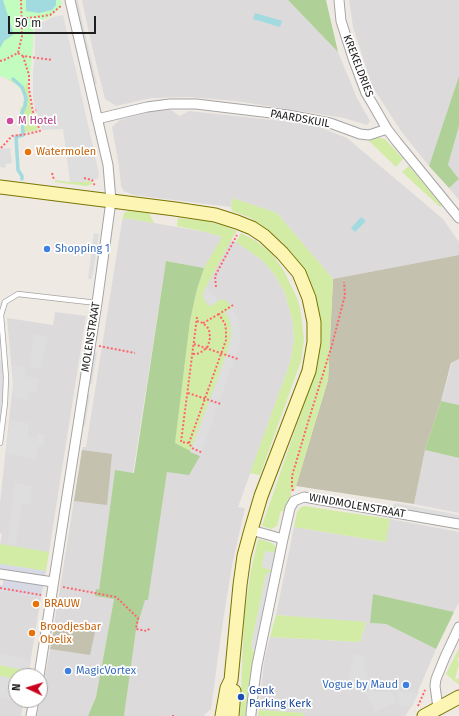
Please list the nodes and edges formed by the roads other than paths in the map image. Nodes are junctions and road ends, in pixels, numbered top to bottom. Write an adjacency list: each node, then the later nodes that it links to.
1 (339, 0): 4 (street, KREKELDRIES)
2 (67, 2): 3 (street, MOLENSTRAAT)
3 (97, 119): 4 (street, PAARDSKUIL); 6 (street, MOLENSTRAAT)
4 (387, 128): 7 (street)
5 (0, 187): 6 (street)
6 (111, 200): 8 (street, MOLENSTRAAT); 11 (street)
7 (459, 218)
8 (97, 304): 9 (lane); 14 (street, MOLENSTRAAT)
9 (0, 443)
10 (459, 524): 12 (street, WINDMOLENSTRAAT)
11 (250, 530): 12 (street); 17 (street)
12 (283, 539): 20 (street, WINDMOLENSTRAAT)
13 (0, 574): 14 (street)
14 (49, 581): 16 (street, MOLENSTRAAT)
15 (459, 627): 19 (street)
16 (39, 668)
17 (231, 680): 22 (street); 23 (street)
18 (459, 697): 19 (street)
19 (438, 708): 21 (street)
20 (251, 714)
21 (419, 714)
22 (222, 716)
23 (232, 716)

